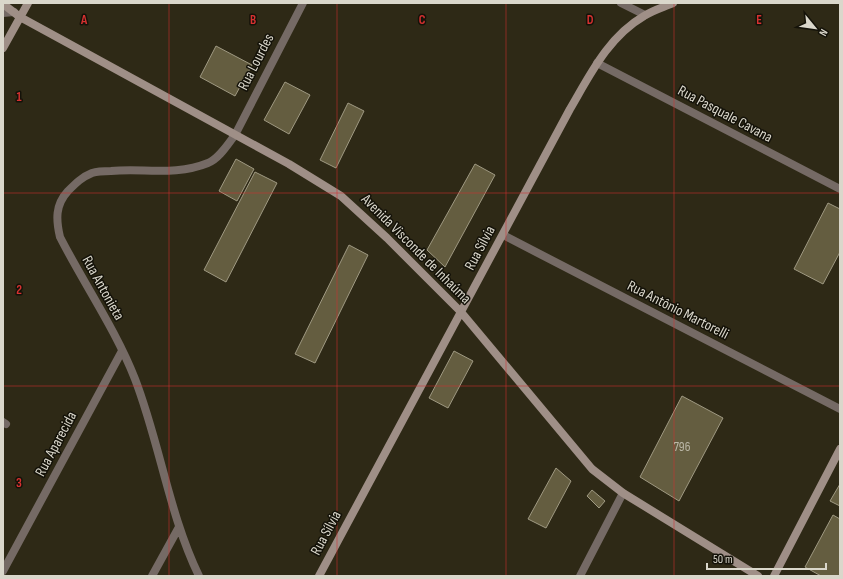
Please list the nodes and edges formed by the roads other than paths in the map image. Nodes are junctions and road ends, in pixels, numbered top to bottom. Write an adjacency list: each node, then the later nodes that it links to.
1 (28, 3): 7 (main road)
2 (303, 3): 11 (street, Rua Lourdes)
3 (621, 3): 8 (street)
4 (673, 3): 8 (main road, Rua Sílvia)
5 (3, 4): 7 (main road, Avenida Visconde de Inhaúma)
6 (3, 13): 7 (street)
7 (17, 15): 9 (main road); 11 (main road, Avenida Visconde de Inhaúma)
8 (644, 15): 10 (main road, Rua Sílvia)
9 (3, 48)
10 (597, 63): 12 (street, Rua Pasquale Cavana); 13 (main road, Rua Sílvia)
11 (235, 135): 14 (main road, Avenida Visconde de Inhaúma); 15 (street, Rua Antonieta)
12 (840, 190)
13 (503, 235): 14 (main road, Rua Sílvia); 16 (street, Rua Antônio Martorelli)
14 (461, 312): 18 (main road, Avenida Visconde de Inhaúma); 23 (main road, Rua Sílvia)
15 (122, 351): 19 (street, Rua Antonieta); 20 (street, Rua Aparecida)
16 (840, 409)
17 (840, 449): 26 (main road)
18 (623, 493): 24 (street); 25 (main road, Avenida Visconde de Inhaúma)
19 (179, 527): 21 (street); 22 (street, Rua Antonieta)
20 (3, 571)
21 (152, 576)
22 (199, 576)
23 (319, 576)
24 (580, 576)
25 (758, 576)
26 (774, 576)

